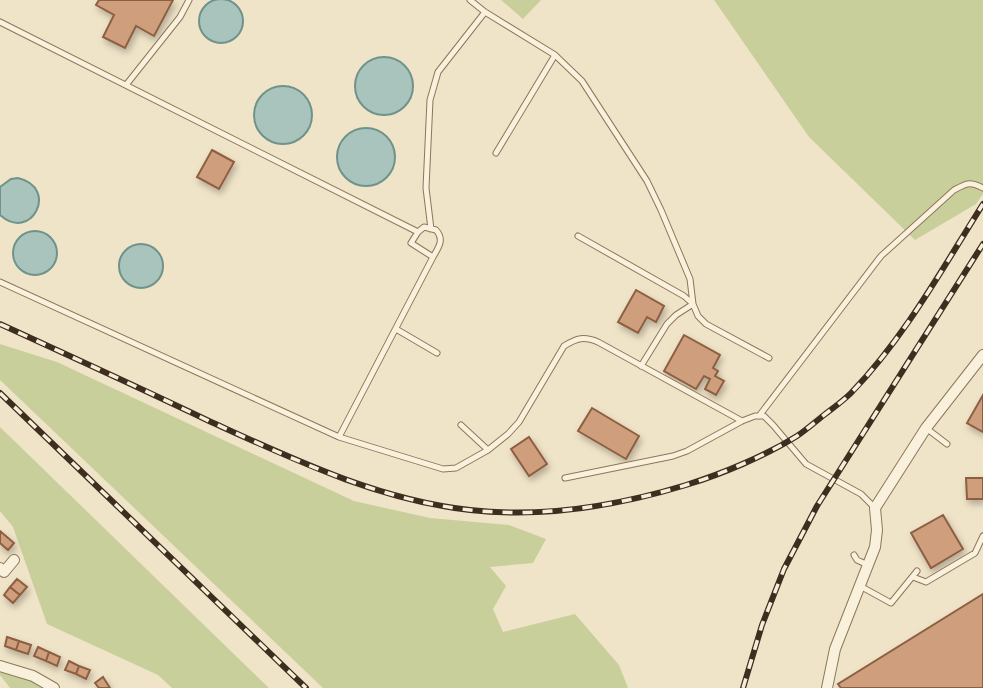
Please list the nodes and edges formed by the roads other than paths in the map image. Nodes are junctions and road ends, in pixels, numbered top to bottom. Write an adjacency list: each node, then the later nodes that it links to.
1 (189, 0): 6 (lane)
2 (470, 0): 3 (lane)
3 (485, 12): 5 (lane); 9 (lane)
4 (0, 22): 6 (lane)
5 (555, 55): 7 (lane); 14 (lane)
6 (125, 85): 10 (lane)
7 (496, 153)
8 (983, 188): 20 (lane)
9 (431, 229): 10 (lane); 12 (lane)
10 (418, 232): 12 (lane)
11 (578, 236): 14 (lane)
12 (433, 257): 15 (lane)
13 (0, 282): 24 (lane)
14 (693, 304): 17 (lane); 19 (lane)
15 (396, 329): 16 (lane); 24 (lane)
16 (436, 353)
17 (769, 358)
18 (981, 360): 23 (street)
19 (641, 366): 21 (lane); 26 (lane)
20 (760, 416): 21 (lane); 28 (lane)
21 (741, 421): 27 (lane)
22 (461, 425): 26 (lane)
23 (926, 428): 25 (lane); 28 (street)
24 (339, 437): 26 (lane)
25 (947, 444)
26 (488, 450)
27 (565, 478)
28 (875, 508): 32 (street)
29 (983, 536): 35 (lane)
30 (854, 555): 32 (lane)
31 (14, 560): 33 (street)
32 (869, 565): 36 (street)
33 (0, 568)
34 (917, 571): 35 (lane)
35 (913, 577): 36 (lane)
36 (860, 586): 39 (street)
37 (0, 666): 38 (street)
38 (54, 688)
39 (827, 688)

